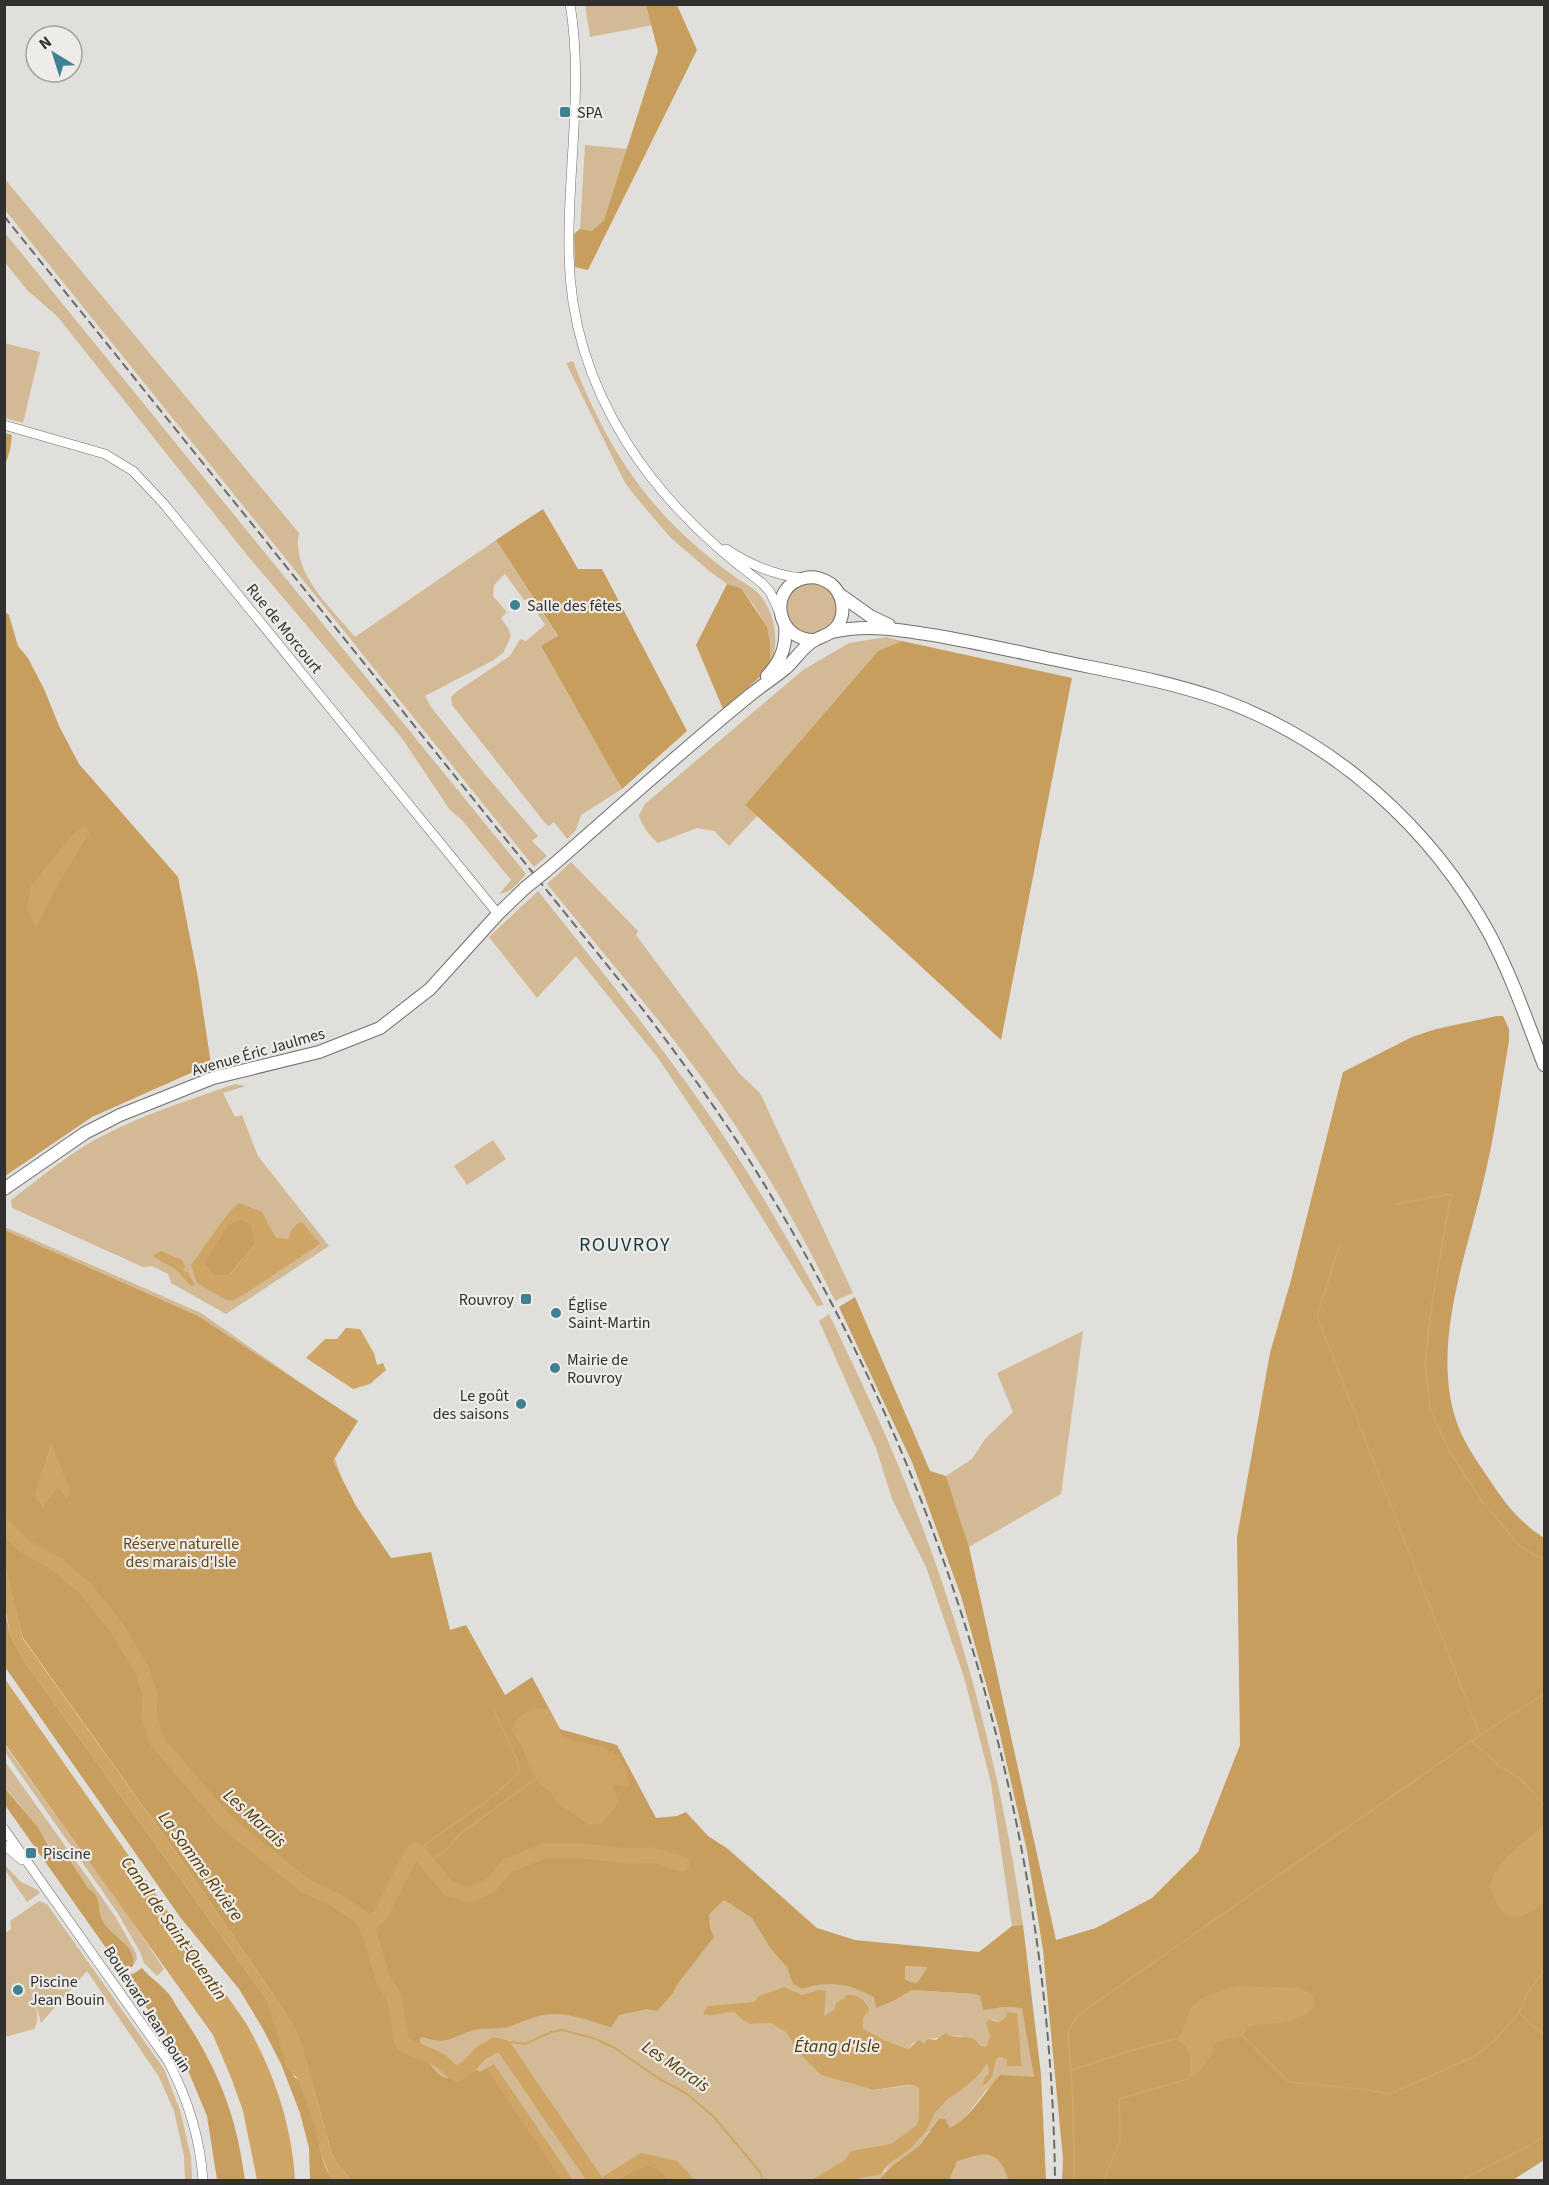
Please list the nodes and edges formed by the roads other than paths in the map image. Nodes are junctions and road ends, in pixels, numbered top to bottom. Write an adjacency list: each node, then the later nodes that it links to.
1 (570, 4): 3 (street)
2 (4, 425): 11 (street, Rue de Morcourt)
3 (700, 533): 4 (street); 6 (street)
4 (804, 578): 5 (main road); 6 (main road)
5 (839, 594): 7 (main road); 8 (main road)
6 (783, 619): 9 (main road); 10 (main road)
7 (908, 631): 8 (main road); 12 (main road)
8 (832, 632): 9 (main road)
9 (815, 640): 10 (main road)
10 (750, 695): 11 (main road, Avenue Éric Jaulmes, bridge)
11 (498, 914): 13 (main road, Avenue Éric Jaulmes)
12 (1545, 1065)
13 (4, 1189)
14 (4, 1829): 16 (street, Boulevard Jean Bouin)
15 (4, 1845): 16 (street, Boulevard Jean Bouin)
16 (33, 1869): 17 (street, Boulevard Jean Bouin)
17 (203, 2181)

